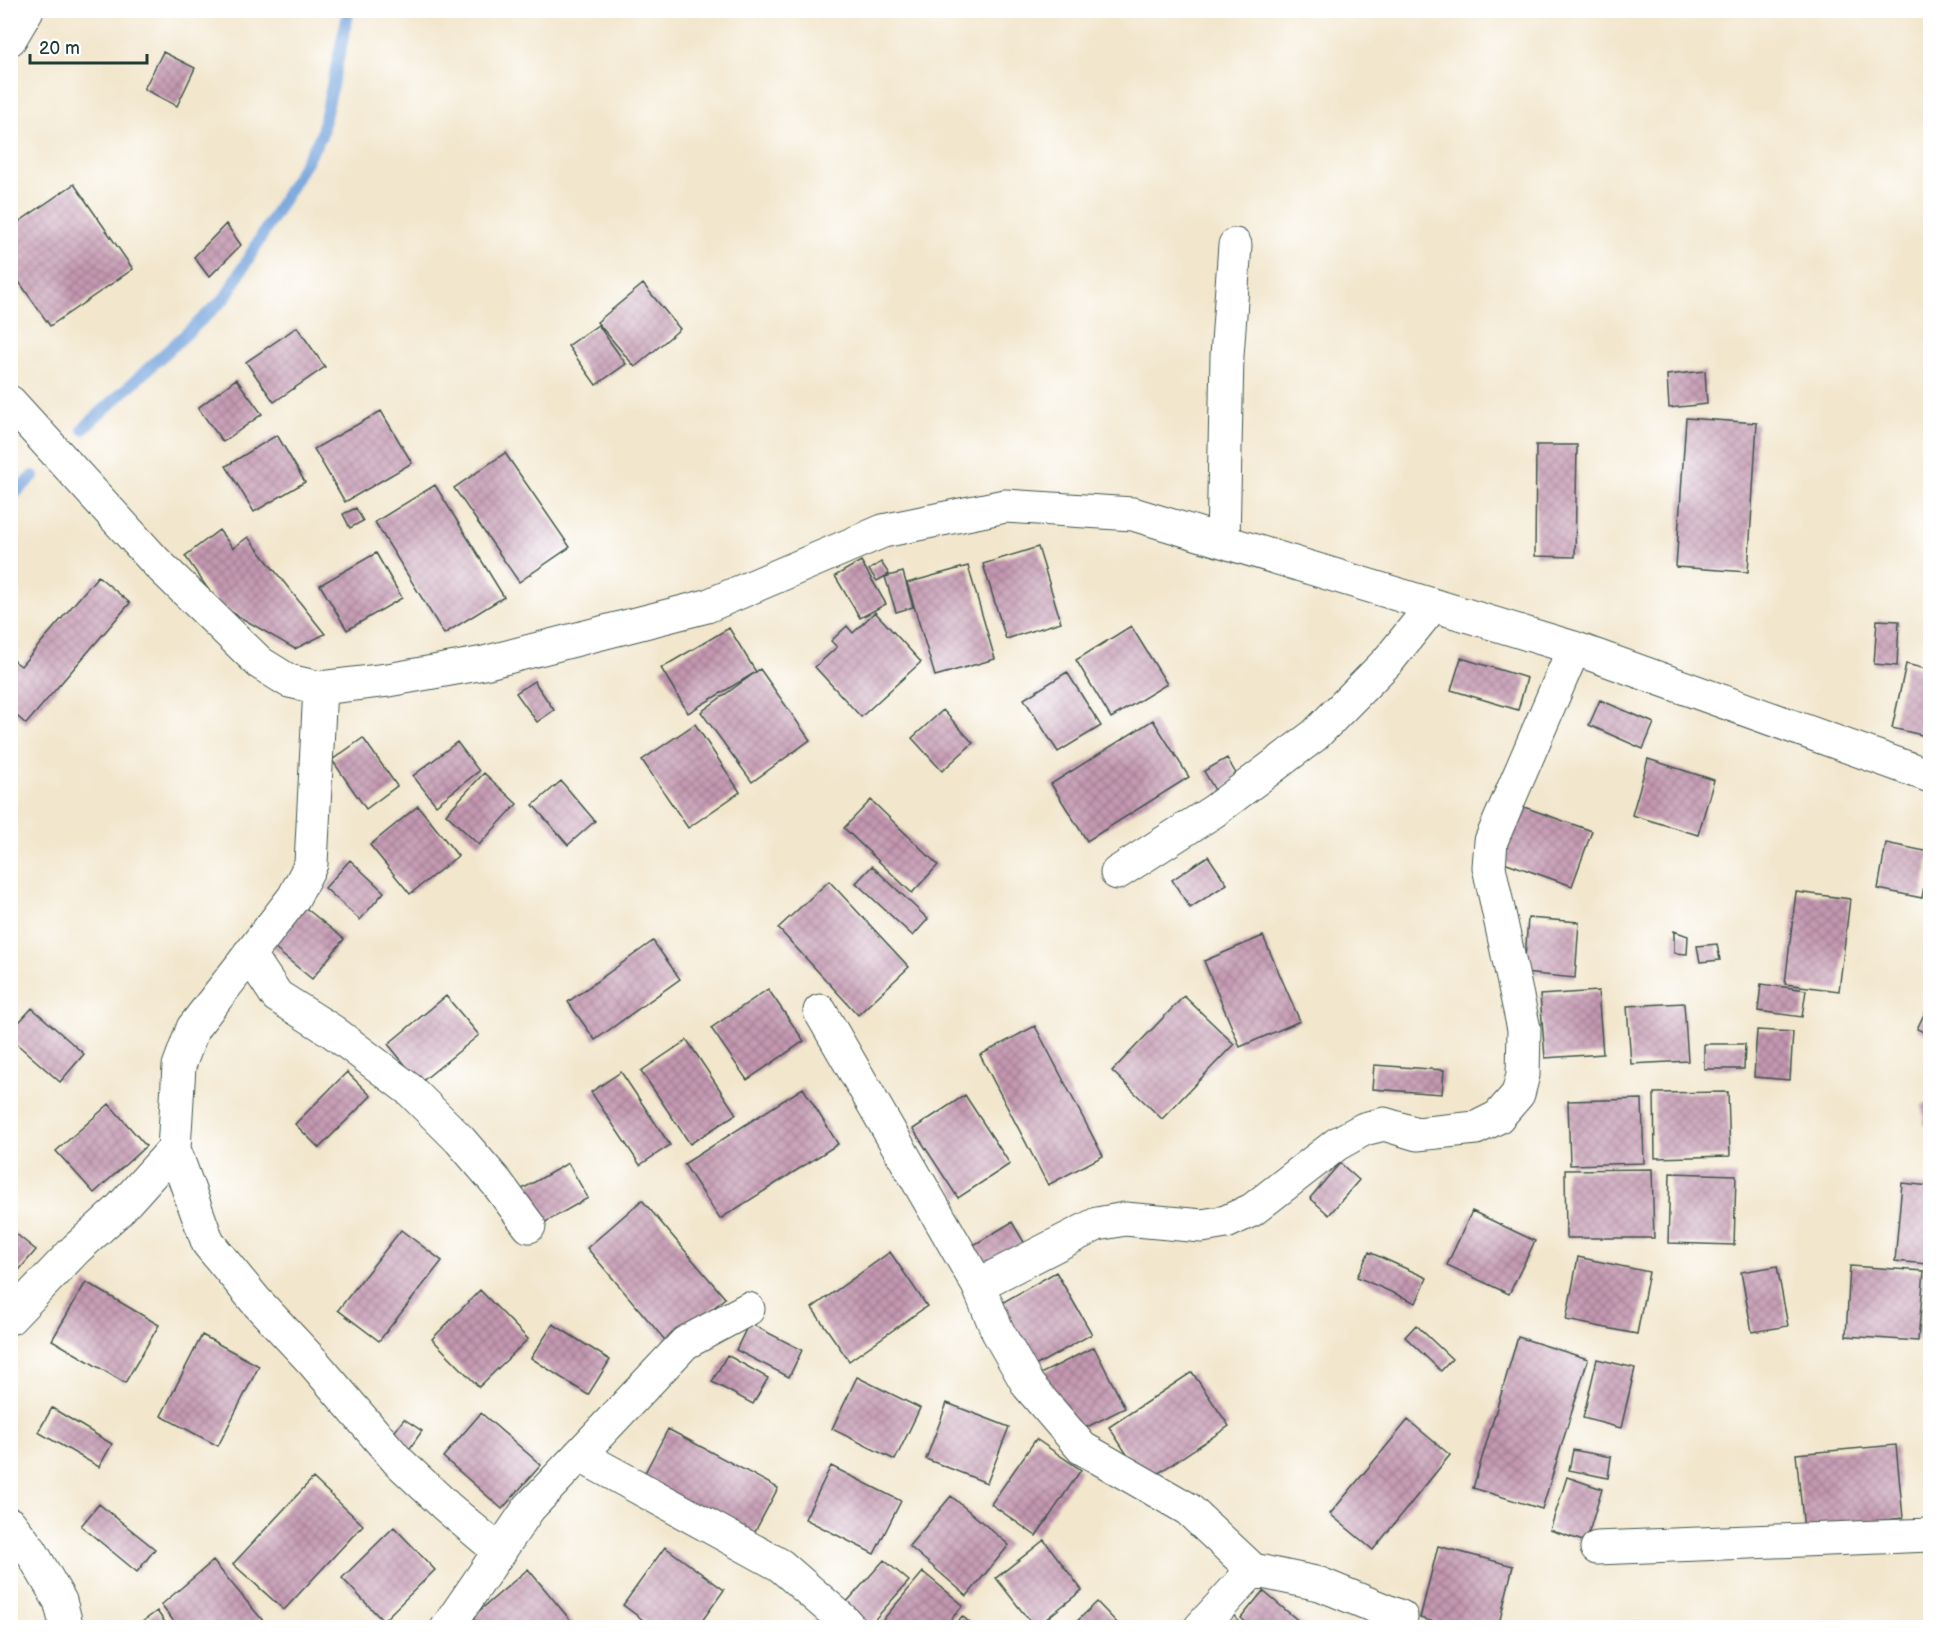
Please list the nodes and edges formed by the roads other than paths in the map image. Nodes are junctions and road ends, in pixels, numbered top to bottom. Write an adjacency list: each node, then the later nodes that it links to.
1 (27, 10): 2 (street)
2 (10, 39)
3 (1235, 245): 5 (street)
4 (10, 402): 8 (street)
5 (1223, 541): 6 (street); 9 (street)
6 (1433, 605): 7 (street); 12 (street)
7 (1574, 648): 11 (street); 17 (street)
8 (289, 681): 9 (street); 10 (street)
9 (320, 688): 10 (street)
10 (318, 725): 13 (street)
11 (1930, 776)
12 (1117, 873)
13 (249, 954): 15 (street); 16 (street)
14 (820, 1011): 17 (street)
15 (174, 1149): 18 (street); 24 (street)
16 (529, 1226)
17 (978, 1285): 25 (street)
18 (15, 1303)
19 (748, 1309): 20 (street)
20 (579, 1455): 24 (street); 29 (street)
21 (10, 1524): 27 (street)
22 (1930, 1535): 23 (street)
23 (1597, 1548)
24 (501, 1551): 28 (street)
25 (1253, 1570): 26 (street); 30 (street)
26 (1401, 1617)
27 (67, 1628)
28 (447, 1628)
29 (850, 1628)
30 (1200, 1628)

